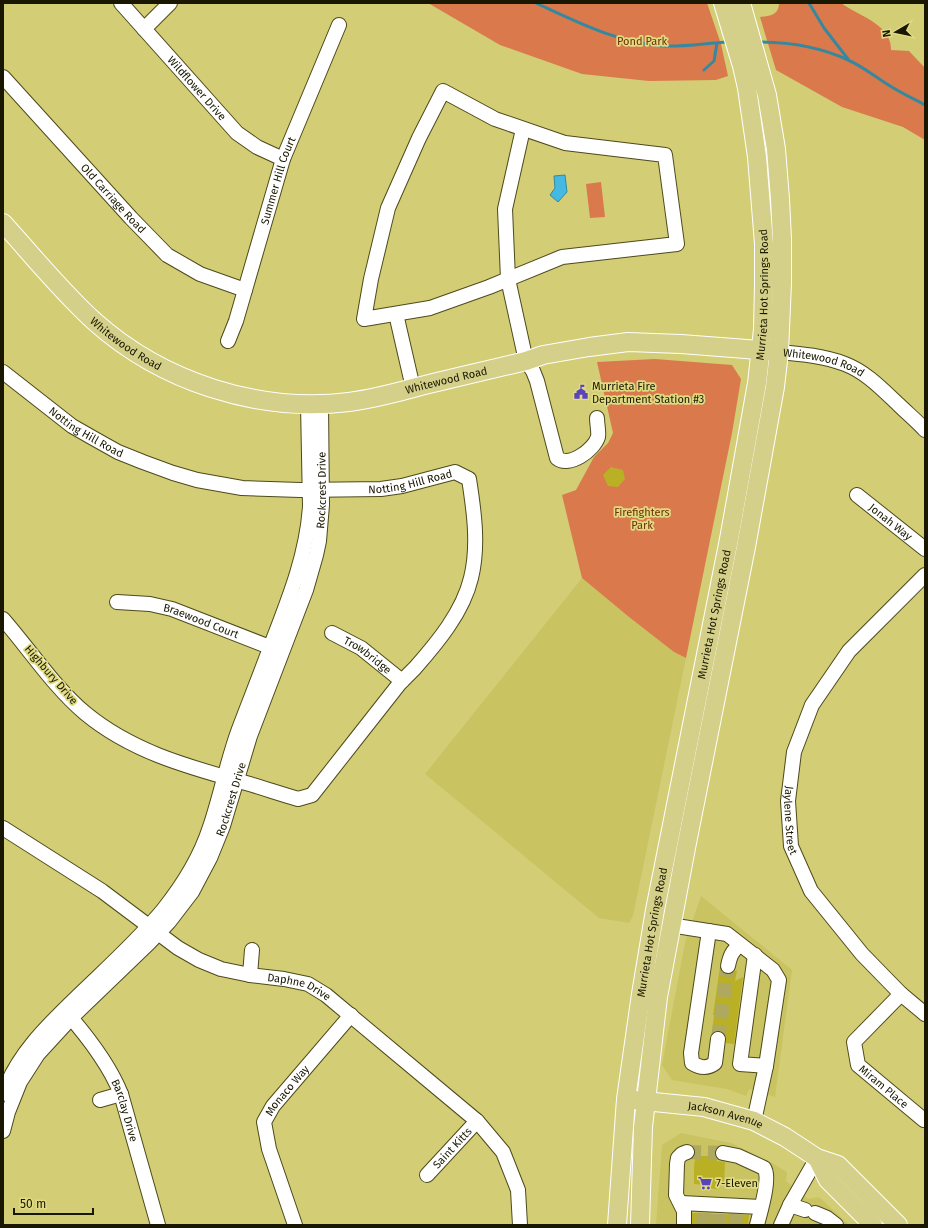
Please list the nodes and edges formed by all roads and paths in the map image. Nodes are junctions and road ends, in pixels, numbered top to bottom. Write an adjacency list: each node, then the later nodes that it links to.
1 (121, 3): 6 (street, Wildflower Drive)
2 (170, 3): 6 (street)
3 (723, 3): 15 (main road, Murrieta Hot Springs Road)
4 (741, 3): 16 (main road, Murrieta Hot Springs Road)
5 (339, 25): 9 (street, Summer Hill Court)
6 (144, 29): 9 (street, Wildflower Drive)
7 (3, 77): 12 (street, Old Carriage Road)
8 (524, 129): 11 (street); 11 (street); 13 (street)
9 (283, 160): 12 (street, Summer Hill Court)
10 (3, 223): 20 (main road, Whitewood Road)
11 (508, 279): 13 (street); 17 (street)
12 (245, 290): 14 (street, Summer Hill Court)
13 (396, 314): 19 (street)
14 (228, 341)
15 (760, 351): 16 (main road, Whitewood Road); 17 (main road, Whitewood Road); 33 (main road, Murrieta Hot Springs Road)
16 (779, 352): 22 (street, Whitewood Road); 35 (main road, Murrieta Hot Springs Road)
17 (526, 361): 19 (main road, Whitewood Road); 21 (street)
18 (3, 372): 23 (street, Notting Hill Road)
19 (413, 388): 20 (main road, Whitewood Road)
20 (314, 404): 23 (street, Rockcrest Drive)
21 (597, 418)
22 (925, 430)
23 (316, 490): 30 (street, Rockcrest Drive); 31 (street, Notting Hill Road)
24 (857, 495): 25 (street, Jonah Way)
25 (925, 549)
26 (925, 575): 43 (street, Jaylene Street)
27 (116, 602): 30 (street, Braewood Court)
28 (3, 619): 32 (street, Highbury Drive)
29 (332, 633): 31 (street, Trowbridge)
30 (276, 650): 32 (street, Rockcrest Drive)
31 (402, 681): 32 (street, Notting Hill Road)
32 (230, 779): 36 (street, Rockcrest Drive)
33 (674, 819): 35 (main road); 51 (main road, Murrieta Hot Springs Road)
34 (3, 828): 36 (street, Daphne Drive)
35 (670, 925): 37 (street); 53 (main road, Murrieta Hot Springs Road)
36 (154, 929): 42 (street, Daphne Drive); 44 (street, Rockcrest Drive)
37 (709, 931): 38 (street); 47 (street)
38 (740, 945): 40 (street); 41 (street)
39 (252, 950): 42 (street)
40 (755, 955): 48 (street); 48 (street)
41 (728, 966)
42 (250, 975): 46 (street, Daphne Drive)
43 (901, 994): 45 (street, Jaylene Street); 54 (street, Miram Place)
44 (68, 1014): 49 (street, Rockcrest Drive); 50 (street, Barclay Drive); 57 (street, Rockcrest Drive)
45 (925, 1014)
46 (351, 1015): 55 (street, Daphne Drive); 66 (street, Monaco Way)
47 (718, 1039)
48 (766, 1066): 56 (street)
49 (3, 1094)
50 (121, 1094): 52 (street); 65 (street, Barclay Drive)
51 (626, 1099): 53 (main road, Jackson Avenue); 68 (main road, Murrieta Hot Springs Road)
52 (100, 1100)
53 (646, 1101): 56 (main road, Jackson Avenue); 69 (main road, Murrieta Hot Springs Road)
54 (924, 1120)
55 (477, 1121): 61 (street, Saint Kitts); 67 (street, Daphne Drive)
56 (754, 1121): 60 (main road, Jackson Avenue)
57 (3, 1131)
58 (687, 1152): 62 (street)
59 (723, 1153): 64 (street)
60 (817, 1158): 63 (street); 74 (main road); 75 (main road, Jackson Avenue)
61 (427, 1175)
62 (681, 1203): 64 (street); 70 (street)
63 (790, 1205): 72 (street); 73 (street)
64 (761, 1207): 71 (street)
65 (158, 1225)
66 (295, 1225)
67 (520, 1225)
68 (617, 1225)
69 (640, 1225)
70 (684, 1225)
71 (757, 1225)
72 (781, 1225)
73 (836, 1225)
74 (873, 1225)
75 (898, 1225)

